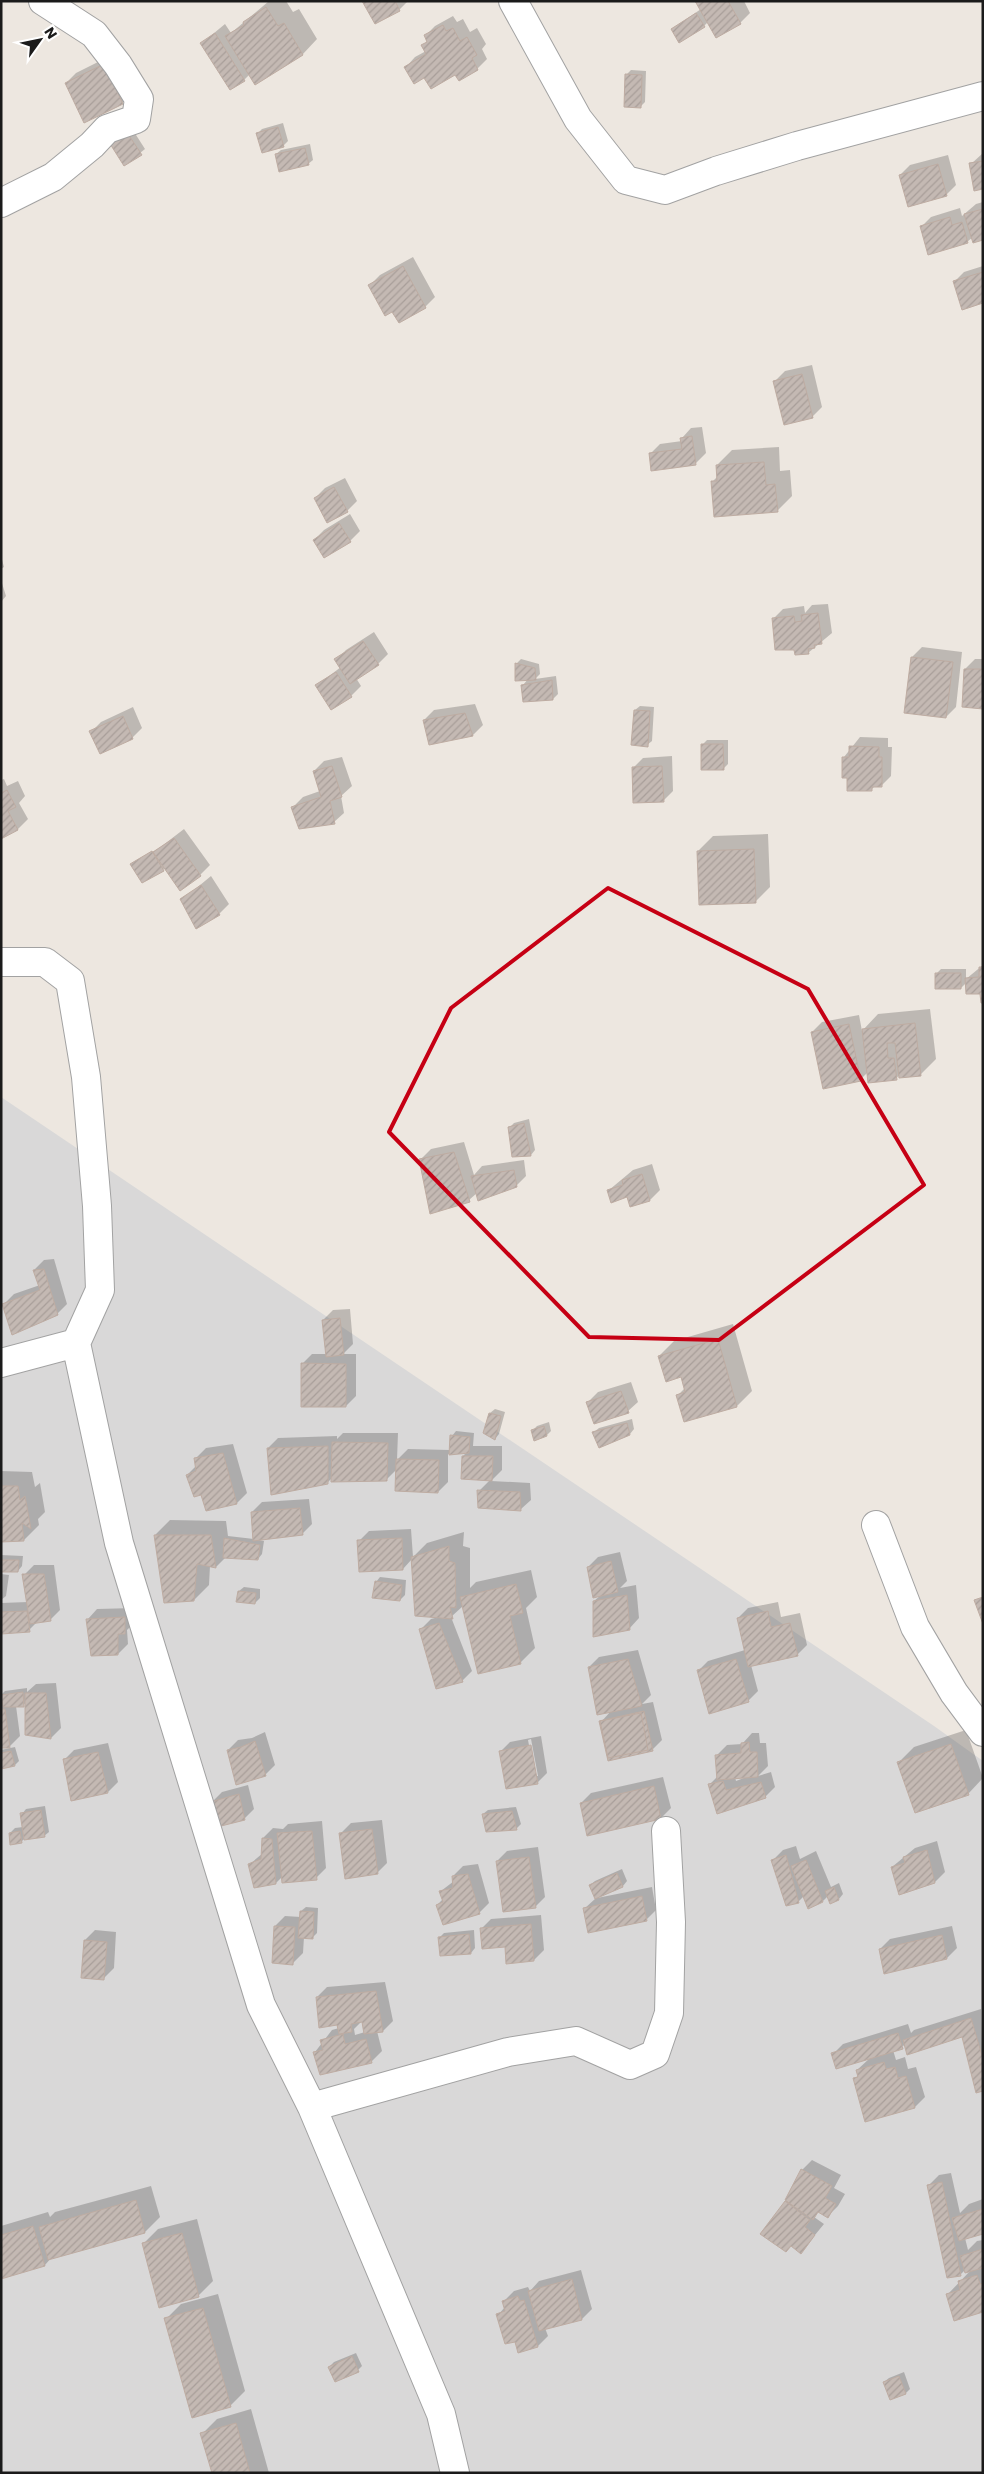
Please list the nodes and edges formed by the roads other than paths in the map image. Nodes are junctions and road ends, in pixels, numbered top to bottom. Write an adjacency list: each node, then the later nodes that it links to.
1 (43, 1): 4 (street)
2 (513, 1): 3 (street)
3 (983, 96)
4 (1, 203)
5 (1, 962): 6 (street)
6 (76, 1343): 7 (street); 11 (street)
7 (1, 1363)
8 (876, 1525): 9 (street)
9 (983, 1732)
10 (666, 1831): 11 (street)
11 (312, 2107): 12 (street)
12 (454, 2473)

